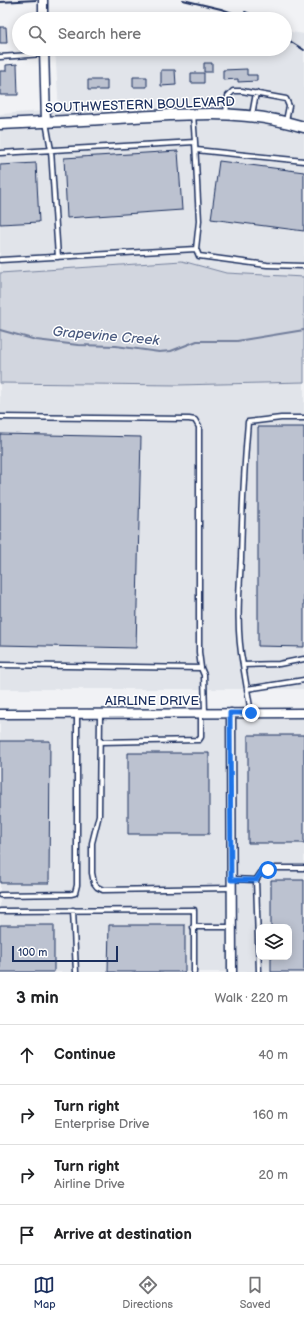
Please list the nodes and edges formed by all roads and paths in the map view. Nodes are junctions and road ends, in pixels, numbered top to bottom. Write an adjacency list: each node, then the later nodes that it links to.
1 (43, 2): 2 (street)
2 (44, 12)
3 (12, 56): 5 (lane)
4 (44, 56): 11 (street)
5 (0, 57)
6 (256, 93): 8 (lane); 9 (lane); 10 (lane)
7 (193, 114): 8 (street, SOUTHWESTERN BOULEVARD); 11 (street, SOUTHWESTERN BOULEVARD); 14 (lane)
8 (226, 114): 9 (street, SOUTHWESTERN BOULEVARD)
9 (252, 115): 10 (street, SOUTHWESTERN BOULEVARD)
10 (286, 121): 13 (street, SOUTHWESTERN BOULEVARD)
11 (46, 122): 12 (street, SOUTHWESTERN BOULEVARD); 15 (lane)
12 (0, 124)
13 (304, 127)
14 (195, 142): 15 (lane); 16 (lane)
15 (51, 150): 17 (lane); 20 (lane)
16 (196, 150): 18 (lane); 19 (lane)
17 (0, 153)
18 (304, 161)
19 (196, 249): 20 (lane); 22 (lane)
20 (58, 257): 21 (lane)
21 (0, 260)
22 (304, 266)
23 (0, 417): 28 (lane)
24 (304, 418): 27 (lane)
25 (304, 659): 27 (lane)
26 (0, 665): 28 (lane)
27 (243, 665): 30 (lane)
28 (200, 668): 31 (lane)
29 (304, 680): 30 (lane)
30 (247, 689): 33 (lane)
31 (203, 713): 32 (street, AIRLINE DRIVE); 37 (street, AIRLINE DRIVE); 38 (lane)
32 (230, 713): 33 (street, AIRLINE DRIVE); 41 (street)
33 (251, 713): 34 (street, AIRLINE DRIVE)
34 (304, 713)
35 (0, 714): 36 (street, AIRLINE DRIVE)
36 (77, 714): 37 (street, AIRLINE DRIVE); 42 (lane)
37 (100, 714): 38 (lane)
38 (100, 742): 41 (lane)
39 (304, 868): 40 (lane)
40 (256, 880): 41 (lane); 50 (lane)
41 (231, 884): 46 (street)
42 (0, 895)
43 (73, 910): 44 (lane); 45 (lane); 47 (lane)
44 (0, 911)
45 (193, 927): 46 (lane); 48 (lane)
46 (231, 928): 49 (street)
47 (76, 972)
48 (194, 972)
49 (232, 972)
50 (259, 972)

